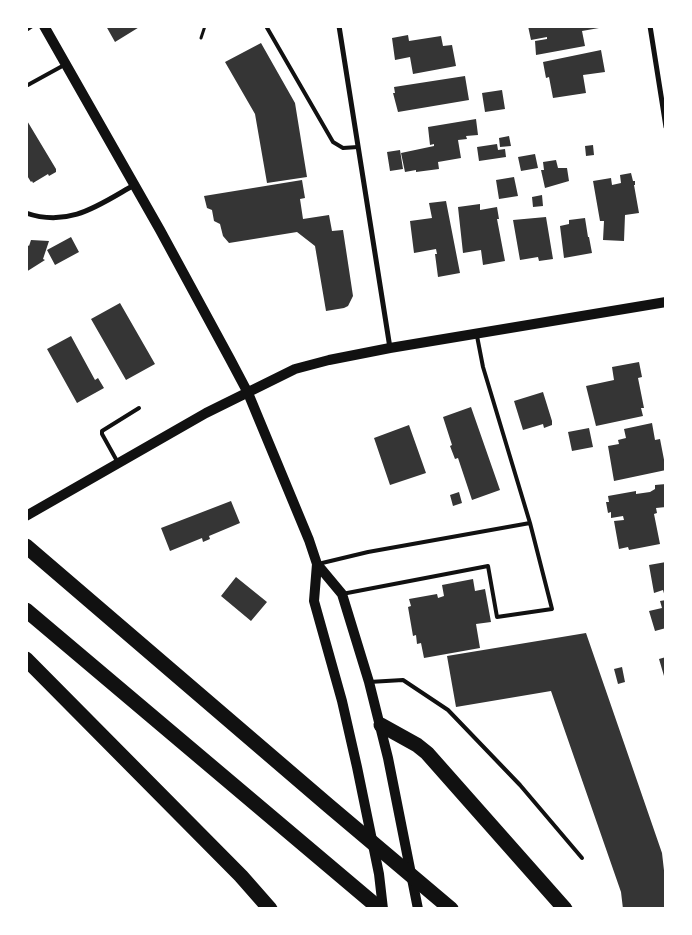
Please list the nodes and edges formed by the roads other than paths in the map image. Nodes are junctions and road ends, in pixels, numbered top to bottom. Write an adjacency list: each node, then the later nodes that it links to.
1 (32, 26): 6 (lane)
2 (44, 26): 7 (main road)
3 (266, 26): 10 (lane)
4 (339, 26): 10 (street)
5 (650, 26): 9 (street)
6 (26, 30)
7 (66, 64): 8 (lane); 11 (main road)
8 (26, 86)
9 (666, 126)
10 (358, 147): 15 (street)
11 (134, 185): 12 (street); 16 (main road)
12 (26, 213)
13 (666, 302): 14 (main road)
14 (476, 334): 15 (main road); 20 (lane)
15 (390, 348): 16 (main road)
16 (248, 393): 18 (main road); 22 (main road)
17 (139, 408): 18 (lane)
18 (118, 463): 19 (main road)
19 (26, 516)
20 (530, 523): 22 (lane); 23 (lane)
21 (27, 546): 32 (highway)
22 (316, 564): 23 (main road); 30 (main road)
23 (342, 594): 26 (main road)
24 (26, 610): 30 (highway)
25 (26, 659): 29 (highway)
26 (369, 682): 27 (main road); 28 (lane)
27 (381, 725): 31 (main road); 33 (highway)
28 (582, 858)
29 (270, 909)
30 (381, 909)
31 (418, 909)
32 (451, 909)
33 (565, 909)

